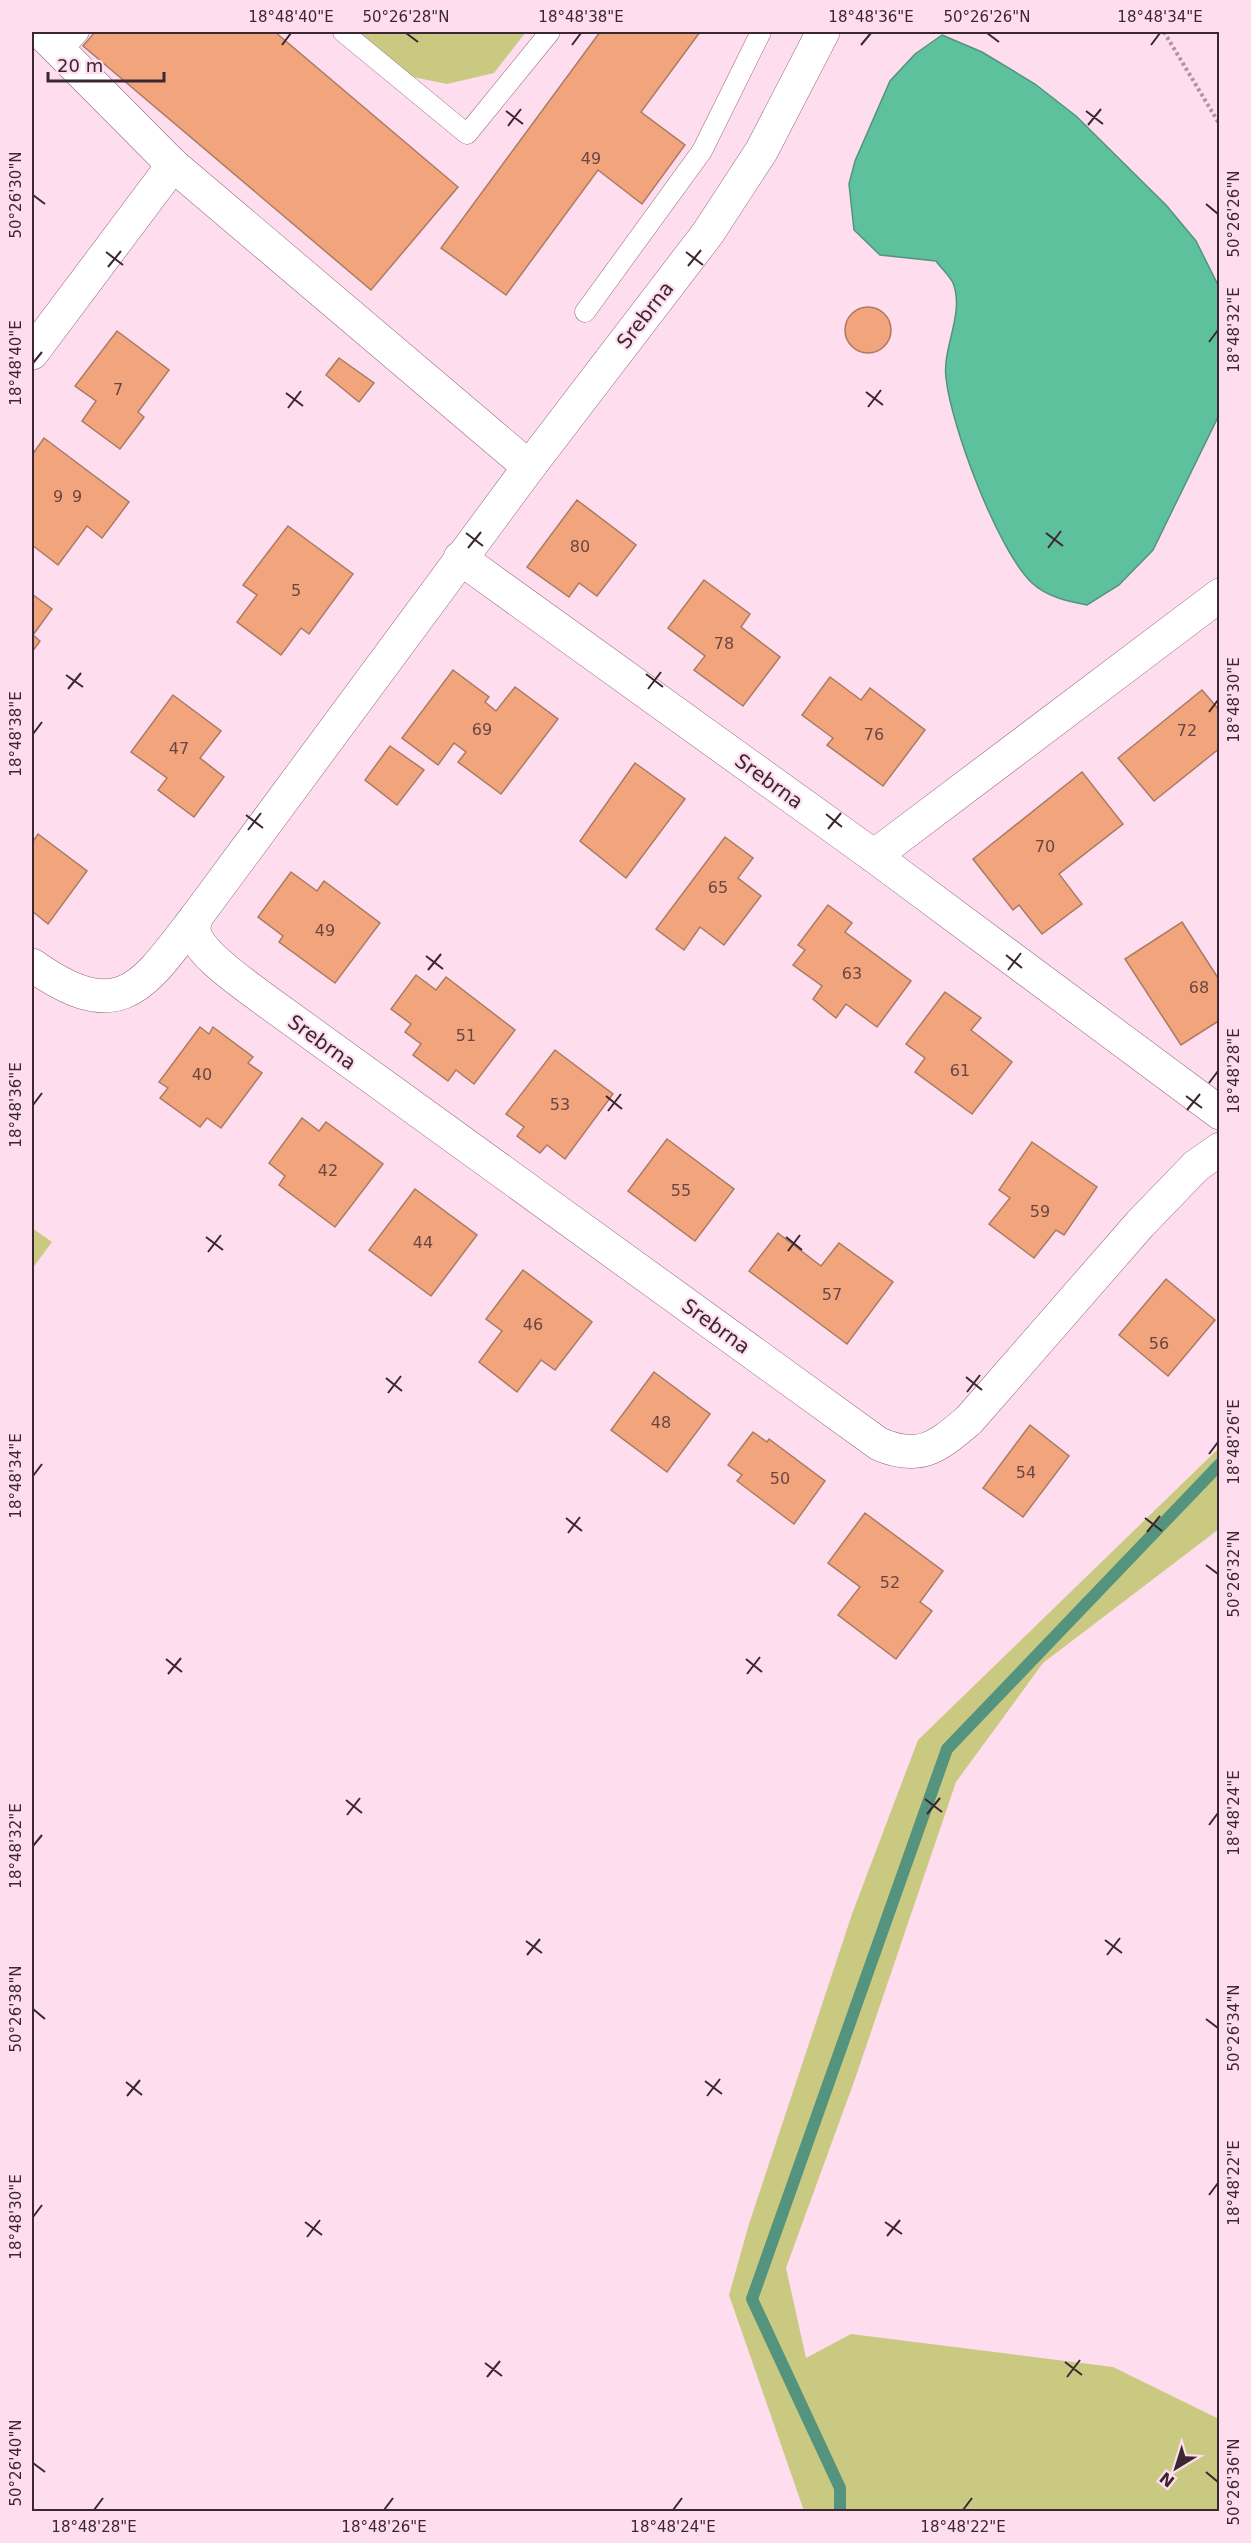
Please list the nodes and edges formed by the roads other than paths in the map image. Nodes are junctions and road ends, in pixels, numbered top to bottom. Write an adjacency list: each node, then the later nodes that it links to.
1 (343, 32): 2 (lane)
2 (550, 32)
3 (761, 32): 7 (lane)
4 (823, 32): 9 (street, Srebrna)
5 (60, 38): 6 (street)
6 (173, 165): 8 (street); 9 (street)
7 (585, 312)
8 (32, 353)
9 (529, 466): 10 (street, Srebrna)
10 (460, 558): 12 (street, Srebrna); 13 (street, Srebrna)
11 (1220, 595): 12 (street)
12 (874, 856): 15 (street, Srebrna)
13 (197, 916): 14 (street, Srebrna); 16 (street, Srebrna)
14 (32, 965)
15 (1220, 1113)
16 (1220, 1149)

